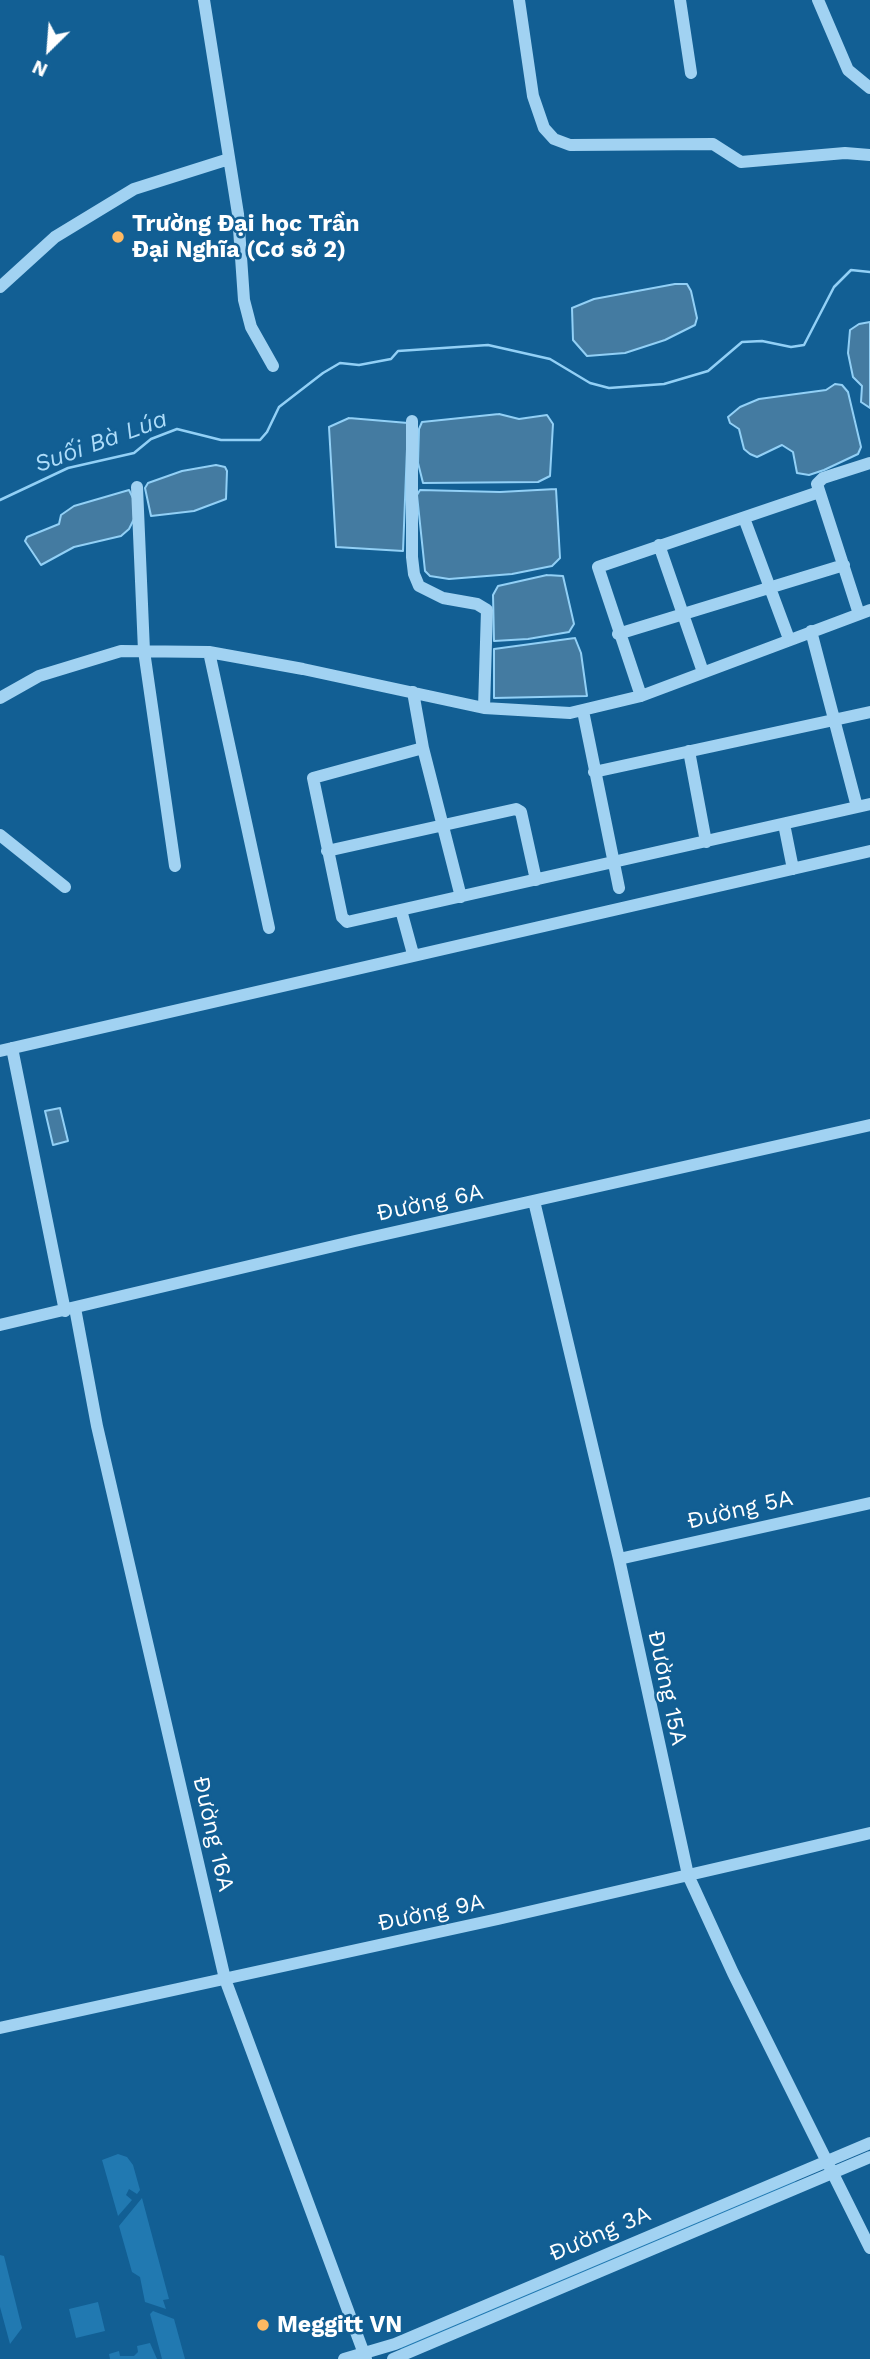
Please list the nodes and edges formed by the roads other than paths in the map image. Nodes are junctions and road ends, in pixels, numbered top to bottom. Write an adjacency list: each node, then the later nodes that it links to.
1 (204, 0): 8 (street)
2 (519, 0): 7 (street)
3 (680, 0): 5 (street)
4 (818, 0): 6 (street)
5 (691, 73)
6 (870, 88)
7 (870, 155)
8 (229, 159): 9 (street); 10 (street)
9 (0, 287)
10 (273, 366)
11 (412, 421): 30 (street)
12 (870, 463): 14 (street)
13 (137, 487): 24 (street)
14 (819, 492): 15 (street); 17 (street)
15 (744, 517): 16 (street); 18 (street)
16 (659, 545): 20 (street); 22 (street)
17 (844, 565): 18 (street); 19 (street)
18 (769, 588): 20 (street); 23 (street)
19 (864, 612): 21 (street)
20 (681, 614): 22 (street); 26 (street)
21 (811, 631): 23 (street); 33 (street)
22 (618, 634): 28 (street)
23 (789, 639): 26 (street)
24 (144, 651): 25 (street); 29 (street); 45 (street)
25 (209, 652): 27 (street); 52 (street)
26 (703, 672): 28 (street)
27 (412, 692): 30 (street); 34 (street)
28 (641, 696): 31 (street)
29 (0, 698)
30 (484, 708): 31 (street)
31 (583, 711): 36 (street)
32 (870, 712): 33 (street)
33 (835, 720): 35 (street); 37 (street)
34 (423, 748): 38 (street); 42 (street)
35 (689, 751): 36 (street); 41 (street)
36 (594, 772): 44 (street)
37 (863, 806): 39 (street)
38 (443, 824): 42 (street); 47 (street); 50 (street)
39 (784, 824): 41 (street); 46 (street)
40 (0, 835): 48 (street)
41 (706, 842): 44 (street)
42 (327, 851): 51 (street)
43 (870, 851): 46 (street)
44 (613, 863): 47 (street); 49 (street)
45 (175, 866)
46 (793, 869): 53 (street)
47 (536, 880): 50 (street)
48 (65, 887)
49 (619, 888)
50 (461, 897): 51 (street)
51 (401, 910): 53 (street)
52 (269, 928)
53 (413, 954): 54 (street)
54 (6, 1049): 57 (street, Đường 16A)
55 (870, 1125): 56 (street, Đường 6A)
56 (534, 1201): 57 (street, Đường 6A); 60 (street, Đường 15A)
57 (70, 1309): 58 (street, Đường 6A); 63 (street, Đường 16A)
58 (0, 1325)
59 (870, 1503): 60 (street, Đường 5A)
60 (619, 1559): 62 (street, Đường 15A)
61 (870, 1833): 62 (street, Đường 9A)
62 (688, 1875): 63 (street, Đường 9A); 67 (street, Đường 15A)
63 (225, 1979): 64 (street, Đường 9A); 70 (street, Đường 16A)
64 (0, 2028)
65 (870, 2143): 67 (street, Đường 3A)
66 (870, 2157): 68 (street, Đường 3A)
67 (826, 2160): 68 (street, Đường 15A); 70 (street, Đường 3A)
68 (831, 2173): 69 (street); 72 (street, Đường 3A)
69 (870, 2248)
70 (365, 2356): 71 (street, Đường 3A)
71 (344, 2359)
72 (393, 2359)

